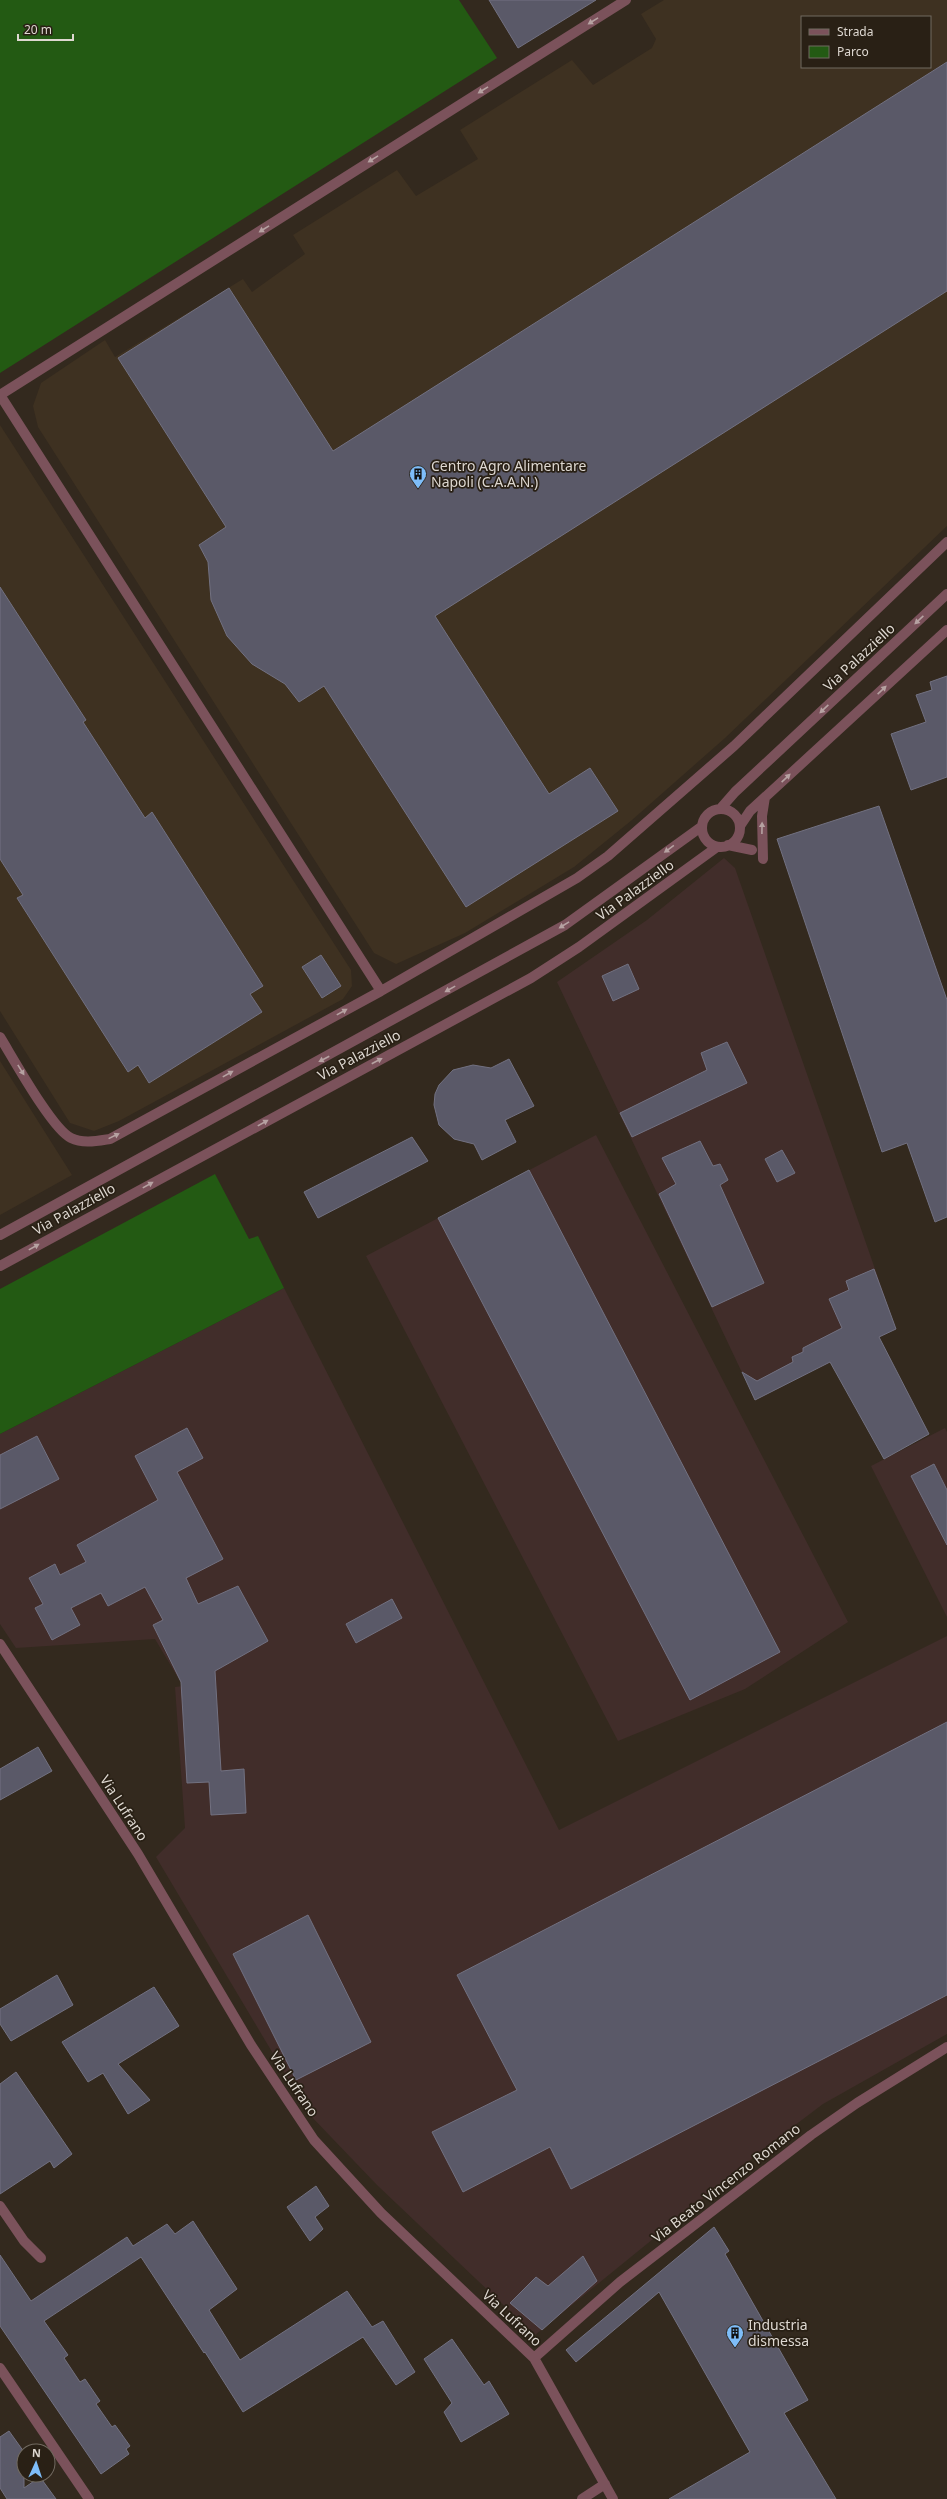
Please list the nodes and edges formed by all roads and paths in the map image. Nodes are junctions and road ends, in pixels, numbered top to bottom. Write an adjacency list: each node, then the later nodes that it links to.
1 (626, 0): 2 (street, one-way to 2)
2 (0, 395): 13 (street)
3 (947, 542): 13 (street)
4 (947, 594): 7 (street, Via Palazziello, one-way to 7)
5 (947, 630): 6 (street, one-way to 5)
6 (765, 797): 8 (street); 12 (street, one-way to 6)
7 (721, 808): 8 (street); 9 (street)
8 (740, 826): 10 (street)
9 (701, 827): 11 (street); 15 (street, Via Palazziello, one-way to 15)
10 (738, 836): 11 (street); 11 (street)
11 (723, 846): 16 (street, Via Palazziello, one-way to 11)
12 (763, 859)
13 (381, 991): 14 (street, one-way to 13)
14 (0, 1037)
15 (0, 1235)
16 (0, 1266)
17 (0, 1644): 21 (street, Via Lufrano)
18 (947, 2047): 21 (street, Via Beato Vincenzo Romano)
19 (0, 2206): 20 (street)
20 (41, 2258)
21 (534, 2358): 23 (street, Via Lufrano)
22 (0, 2368): 24 (street)
23 (604, 2484): 25 (street); 26 (street, Via Lufrano)
24 (89, 2499)
25 (582, 2499)
26 (613, 2499)

